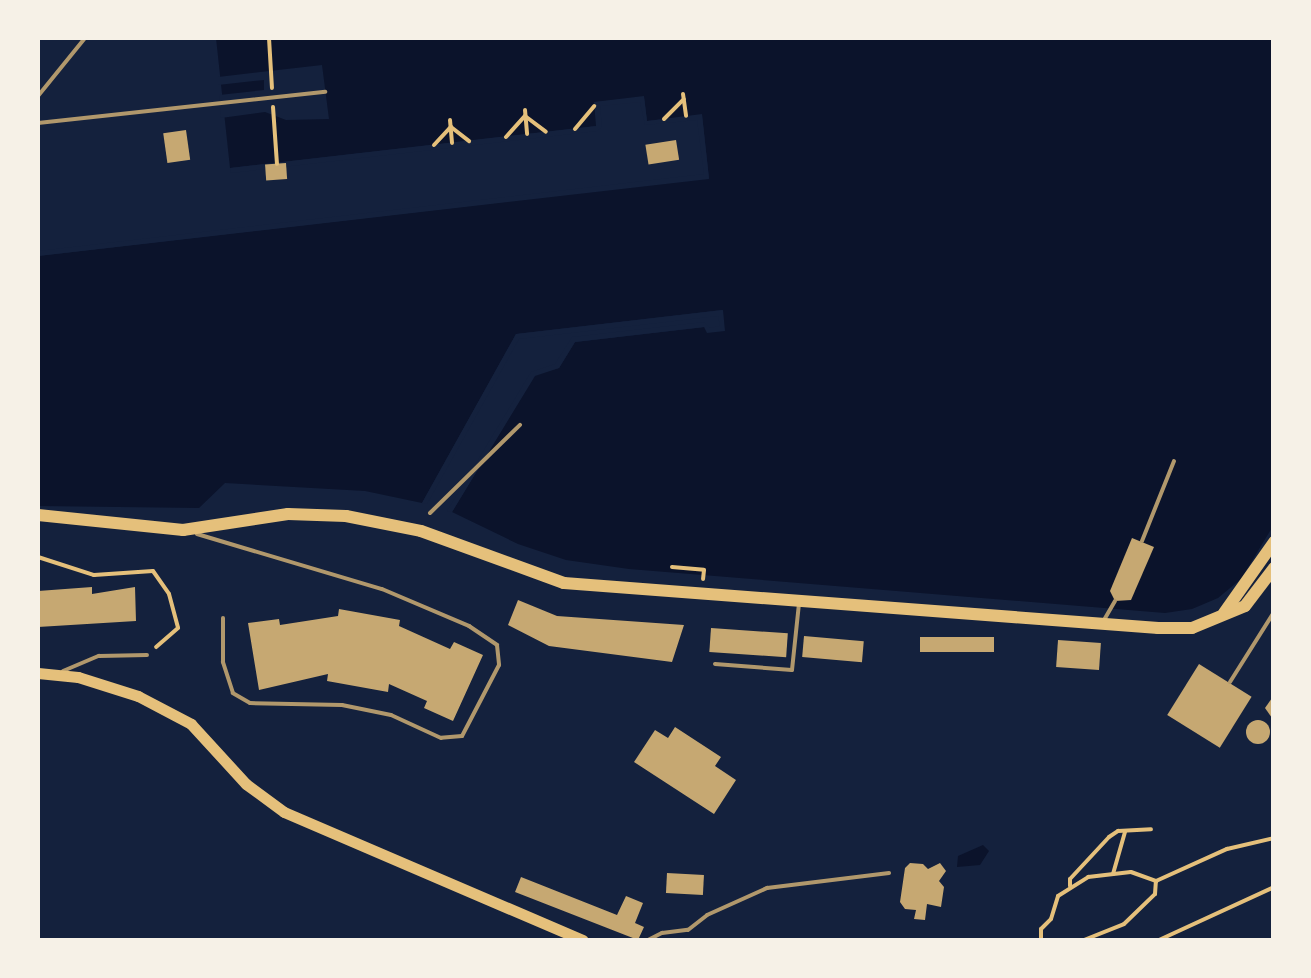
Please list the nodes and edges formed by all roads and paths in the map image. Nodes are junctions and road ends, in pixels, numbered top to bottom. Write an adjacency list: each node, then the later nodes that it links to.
1 (85, 38): 3 (lane)
2 (325, 92): 8 (lane)
3 (38, 96)
4 (594, 106): 10 (path)
5 (525, 113): 11 (path); 12 (path); 13 (path)
6 (686, 116): 7 (path)
7 (664, 119)
8 (38, 123)
9 (450, 123): 14 (path); 15 (path); 16 (path)
10 (576, 129)
11 (546, 132)
12 (527, 134)
13 (506, 137)
14 (469, 141)
15 (452, 143)
16 (434, 145)
17 (520, 425): 19 (lane)
18 (1174, 460): 22 (lane)
19 (430, 514)
20 (38, 516): 21 (main road)
21 (183, 530): 29 (main road); 31 (lane)
22 (1142, 541)
23 (1274, 542): 32 (main road)
24 (38, 557): 34 (path)
25 (672, 568): 27 (path)
26 (1274, 568): 32 (main road)
27 (703, 575)
28 (1114, 601): 33 (lane)
29 (798, 603): 33 (main road); 35 (lane)
30 (1274, 612): 38 (lane)
31 (223, 618)
32 (1219, 619): 33 (main road)
33 (1102, 624)
34 (147, 655): 37 (lane)
35 (715, 664)
36 (38, 673): 37 (main road)
37 (59, 673): 47 (main road)
38 (1230, 682)
39 (1128, 829): 40 (path); 43 (path); 45 (path)
40 (1151, 829)
41 (1274, 838): 44 (path)
42 (888, 873): 48 (lane)
43 (1112, 876): 44 (path); 45 (path)
44 (1156, 881): 50 (path)
45 (1070, 886): 49 (path)
46 (1274, 887): 51 (path)
47 (584, 940)
48 (648, 940)
49 (1041, 940)
50 (1084, 940)
51 (1159, 940)

